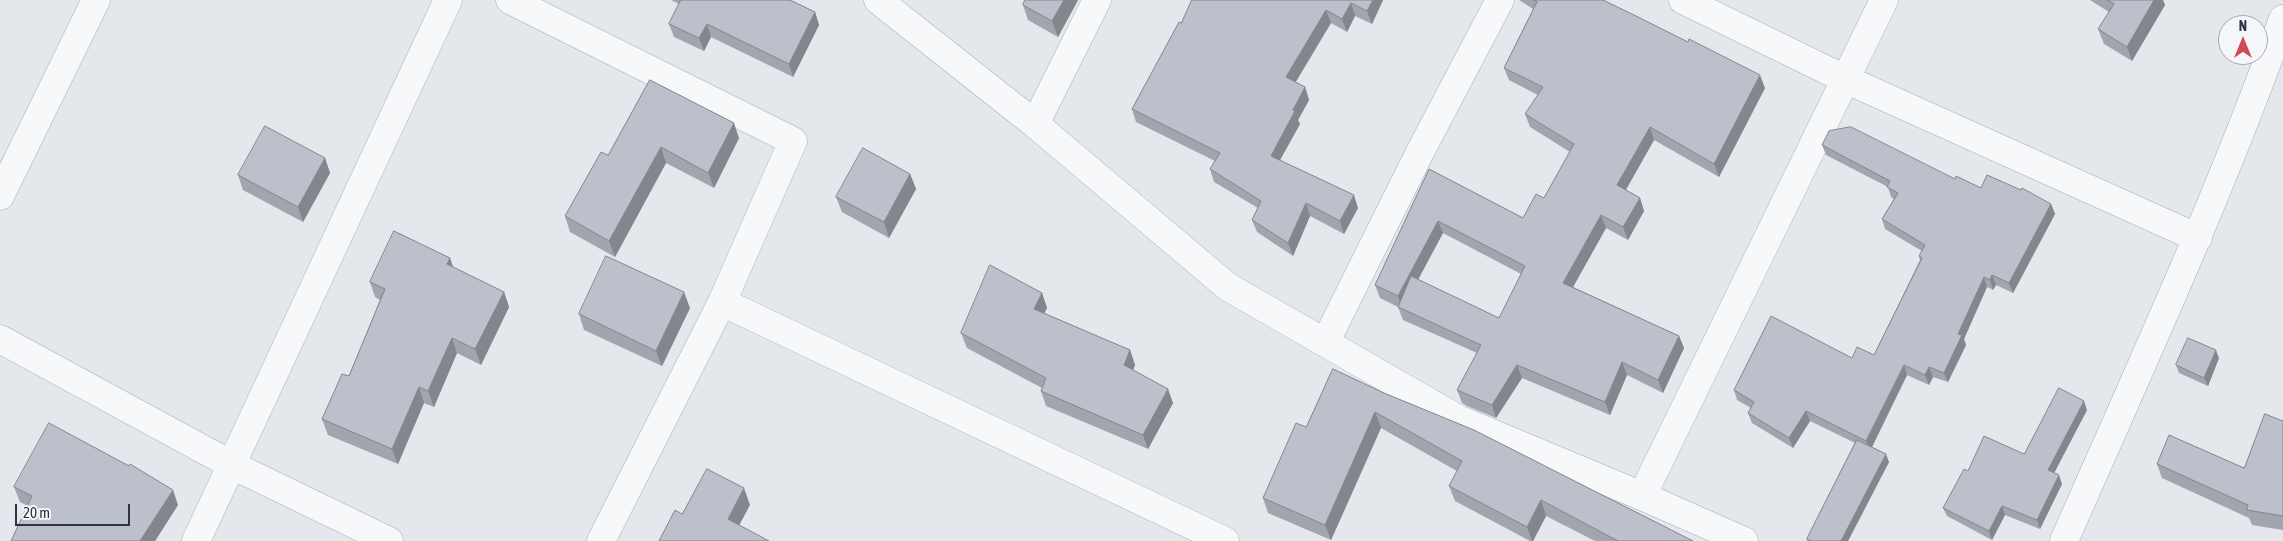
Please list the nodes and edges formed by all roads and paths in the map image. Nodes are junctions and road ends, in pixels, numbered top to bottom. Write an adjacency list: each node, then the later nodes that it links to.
1 (96, 0): 12 (street)
2 (448, 0): 17 (street)
3 (510, 0): 14 (street)
4 (878, 0): 11 (street)
5 (1097, 0): 11 (street)
6 (1500, 0): 16 (street)
7 (1683, 0): 10 (street)
8 (1884, 0): 10 (street)
9 (2283, 19): 13 (street)
10 (1845, 79): 13 (street); 18 (street)
11 (1035, 124): 16 (street)
12 (0, 196)
13 (2198, 238): 24 (street)
14 (722, 302): 21 (street); 22 (street)
15 (0, 339): 17 (street)
16 (1325, 342): 18 (street)
17 (232, 465): 19 (street); 20 (street)
18 (1642, 496): 23 (street)
19 (196, 541)
20 (389, 541)
21 (601, 541)
22 (1225, 541)
23 (1744, 541)
24 (2064, 541)

